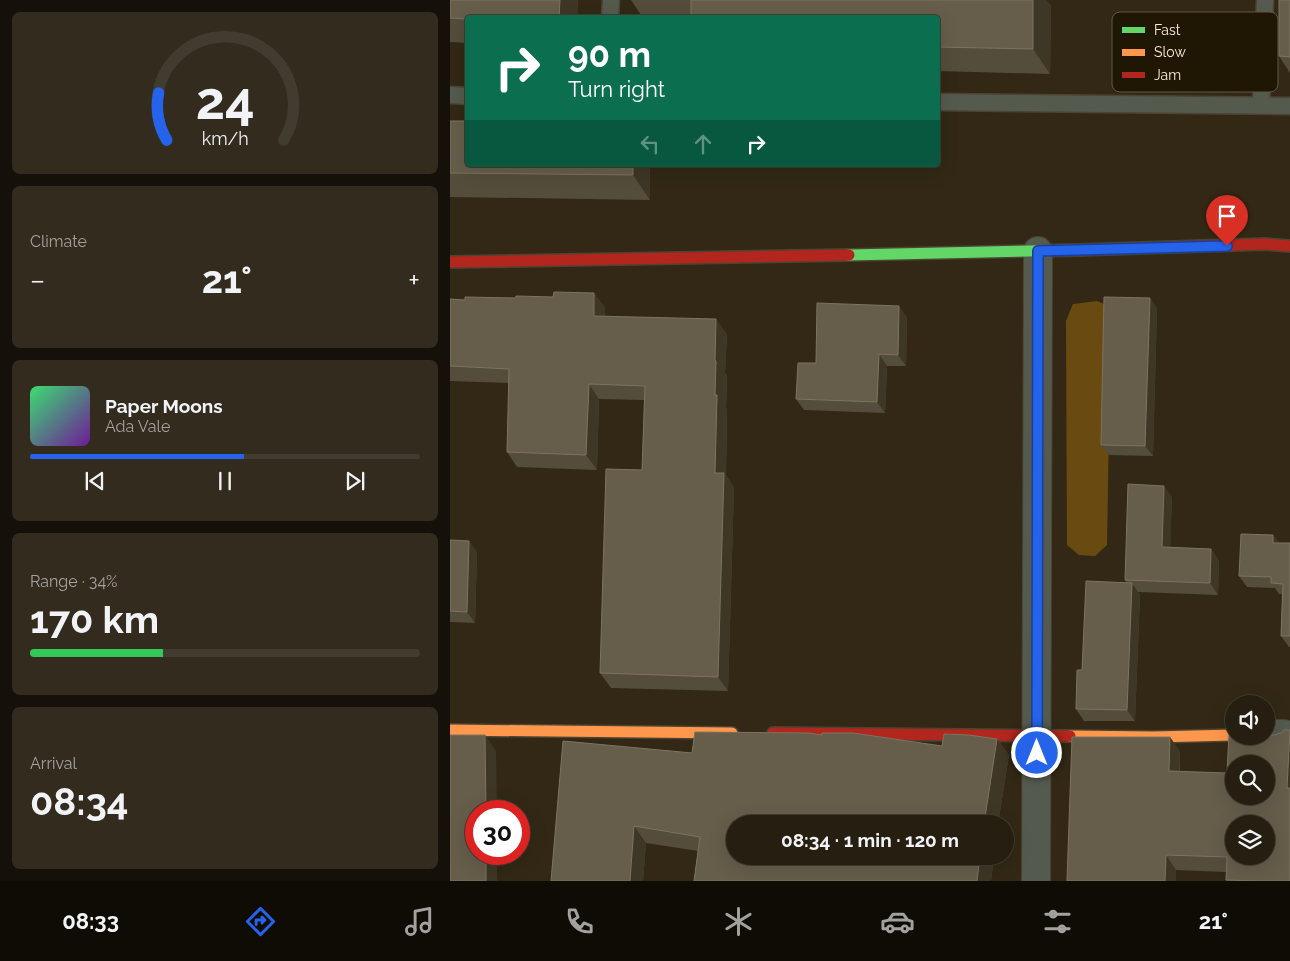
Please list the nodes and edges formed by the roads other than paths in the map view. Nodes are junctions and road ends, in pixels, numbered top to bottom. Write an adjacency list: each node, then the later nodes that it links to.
1 (610, 0): 2 (lane)
2 (610, 15)
3 (1262, 92): 7 (lane)
4 (450, 95): 5 (lane)
5 (465, 96)
6 (940, 102): 7 (lane)
7 (1261, 106): 8 (lane)
8 (1290, 106)
9 (1290, 246): 10 (main road)
10 (1038, 251): 11 (main road); 13 (street)
11 (450, 262)
12 (450, 730): 13 (main road)
13 (1037, 735): 14 (main road); 15 (street)
14 (1225, 735)
15 (1036, 881)

